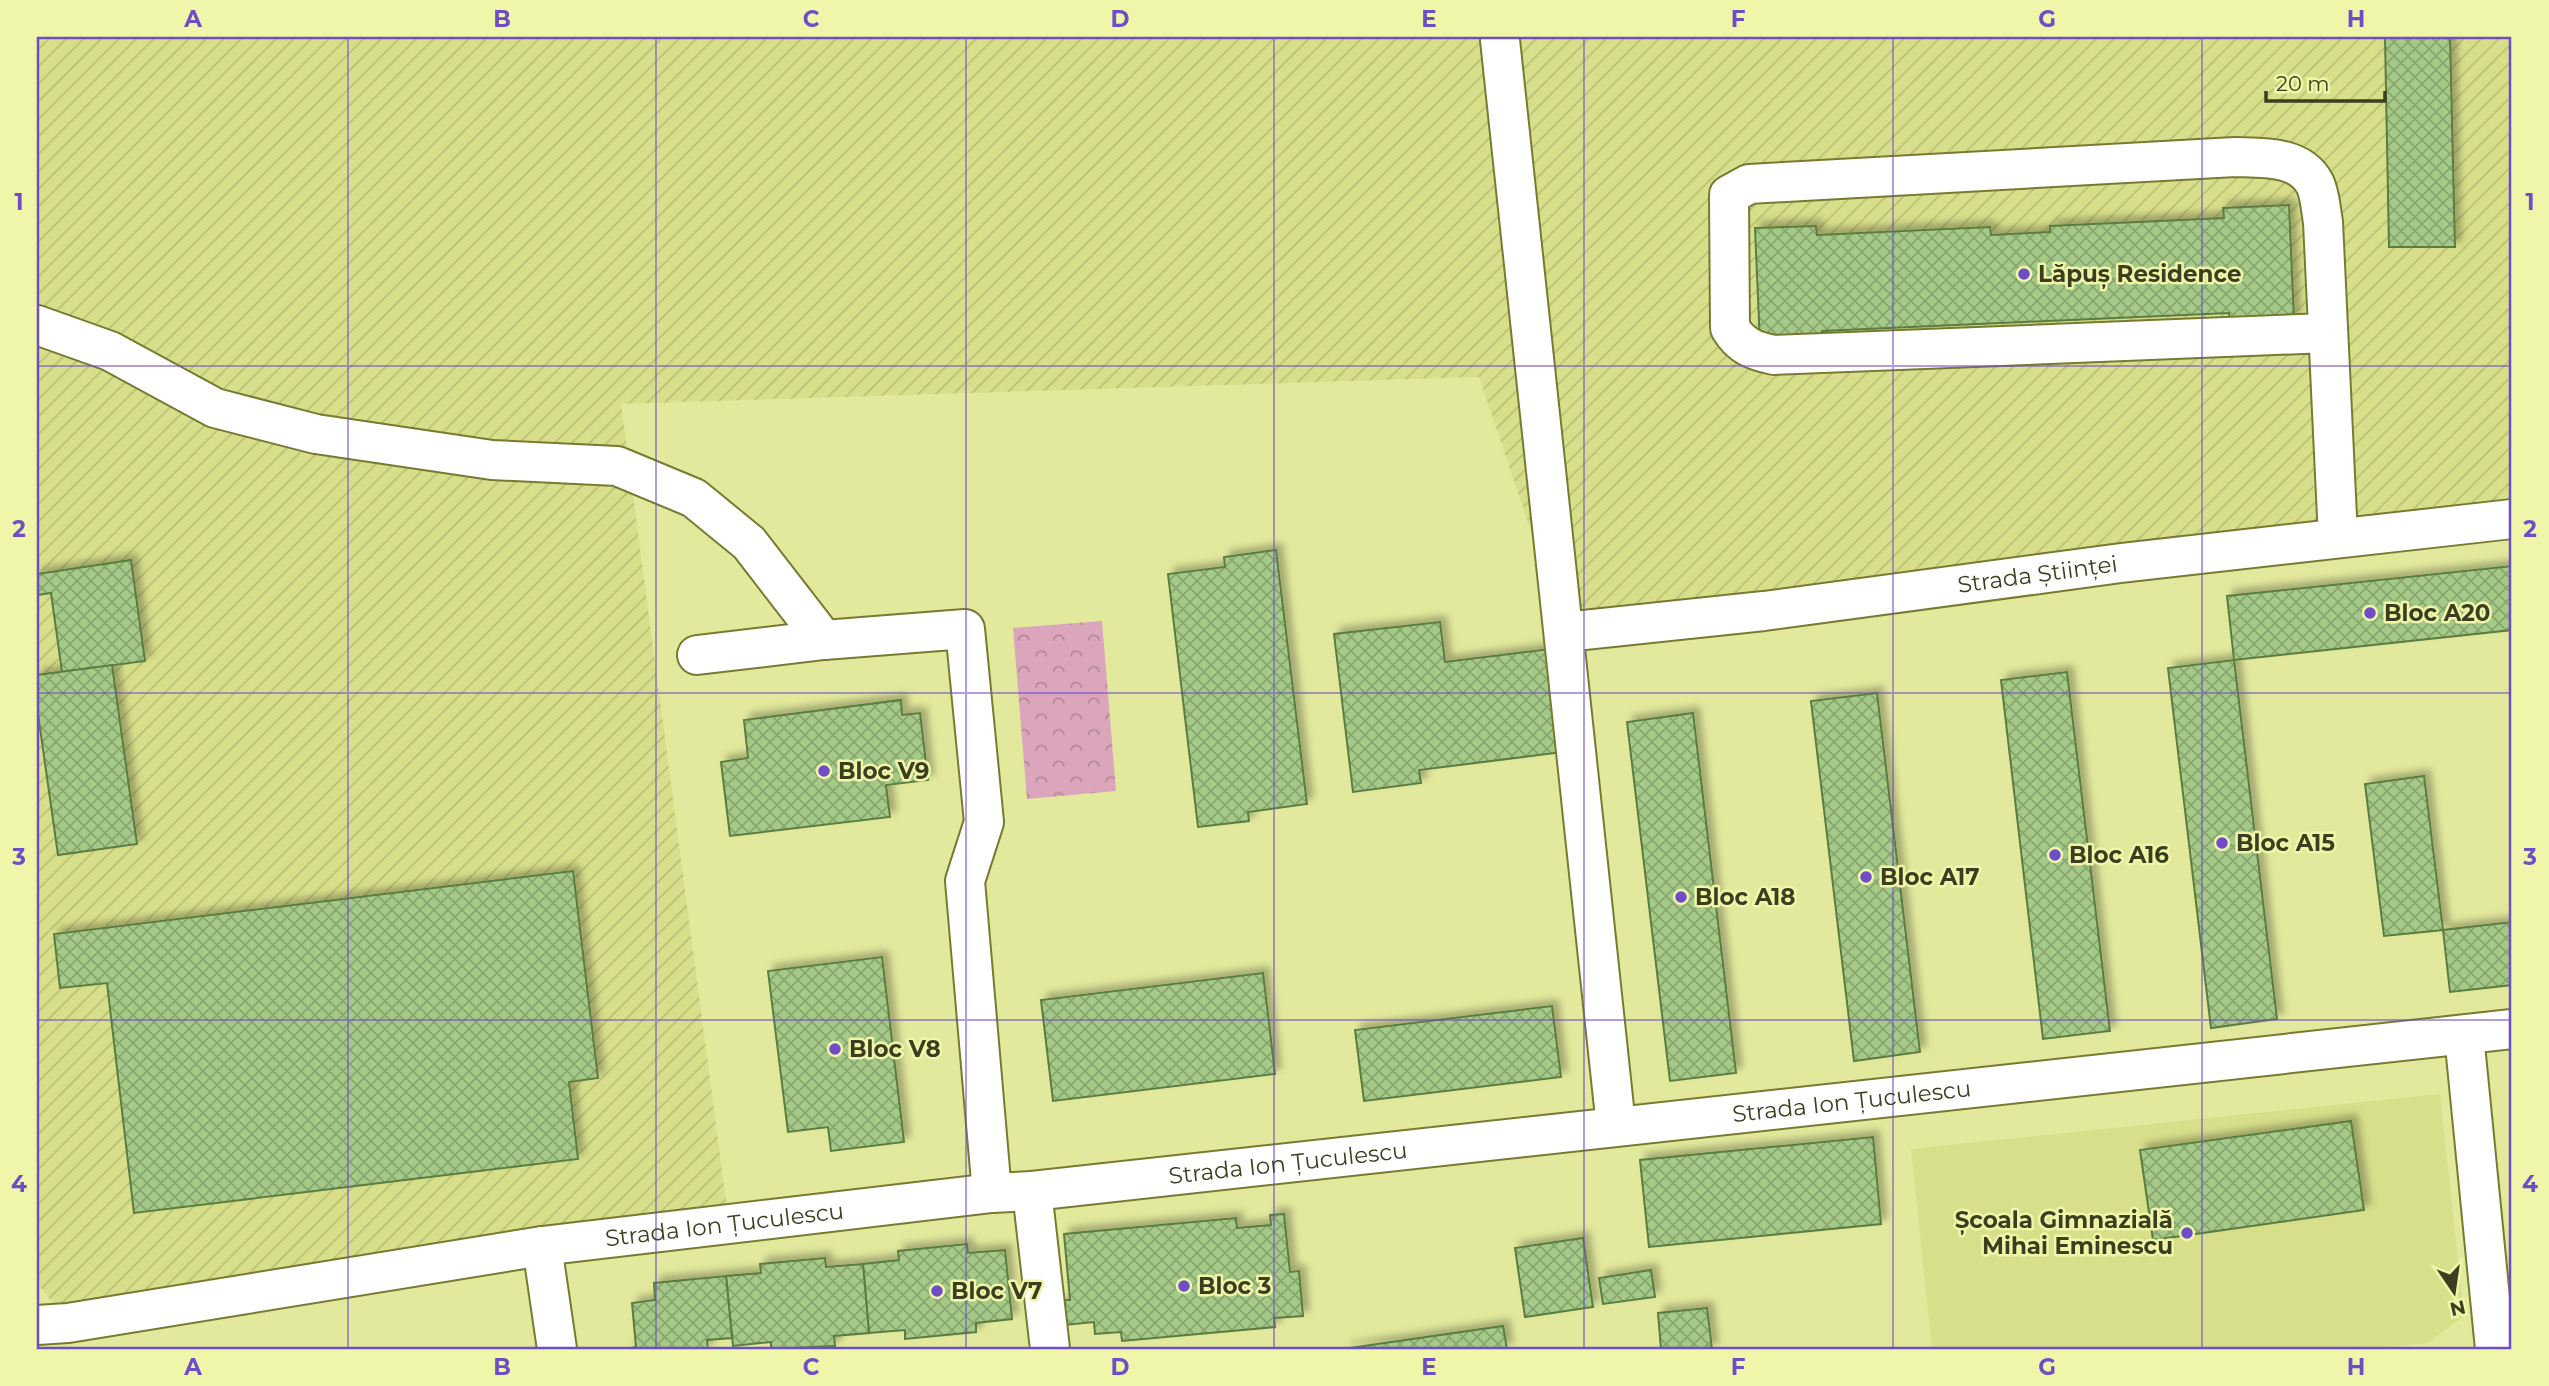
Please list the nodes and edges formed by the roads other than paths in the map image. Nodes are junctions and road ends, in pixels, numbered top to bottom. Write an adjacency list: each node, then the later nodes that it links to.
1 (1500, 40): 6 (street)
2 (37, 325): 7 (street)
3 (2327, 333): 3 (street); 5 (street)
4 (2512, 519): 5 (street, Strada Științei)
5 (2338, 538): 6 (street, Strada Științei)
6 (1564, 632): 11 (street)
7 (824, 640): 8 (street); 13 (street)
8 (697, 655)
9 (2512, 1029): 10 (street, Strada Ion Țuculescu)
10 (2464, 1034): 11 (street, Strada Ion Țuculescu); 18 (street)
11 (1616, 1126): 12 (street, Strada Ion Țuculescu)
12 (1032, 1191): 13 (street, Strada Ion Țuculescu); 17 (street)
13 (992, 1193): 14 (street, Strada Ion Țuculescu)
14 (542, 1246): 15 (street, Strada Ion Țuculescu); 16 (street)
15 (52, 1324)
16 (557, 1349)
17 (1050, 1349)
18 (2495, 1349)

